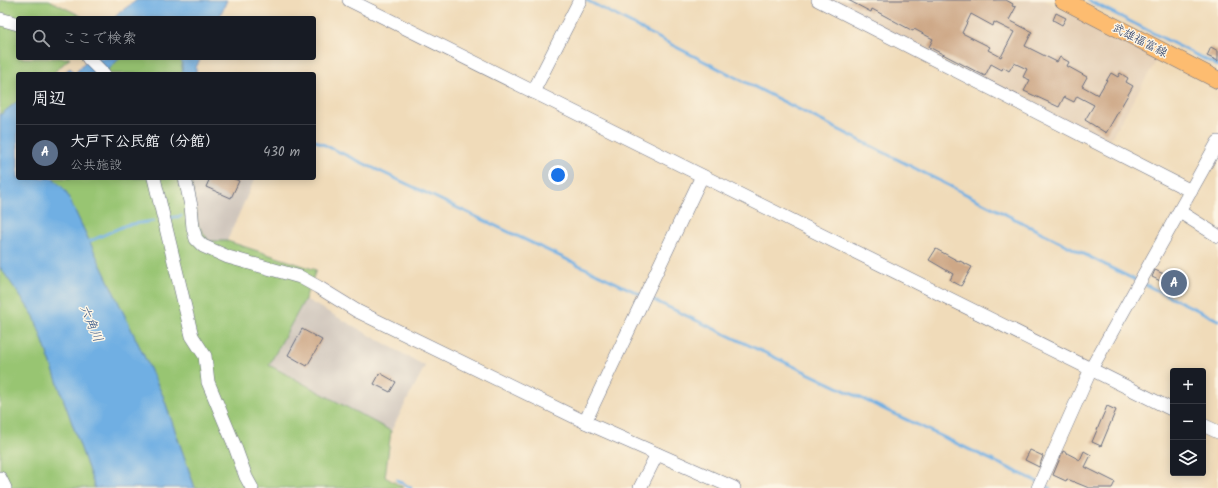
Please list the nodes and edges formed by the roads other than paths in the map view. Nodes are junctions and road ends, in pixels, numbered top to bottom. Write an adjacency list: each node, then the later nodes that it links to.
1 (349, 0): 10 (street)
2 (818, 0): 15 (street)
3 (1063, 0): 9 (main road, 武雄福富線)
4 (580, 1): 10 (street)
5 (0, 19): 6 (street)
6 (16, 23)
7 (90, 60): 8 (street)
8 (102, 72)
9 (1218, 80)
10 (533, 92): 12 (street)
11 (1218, 142): 15 (street)
12 (702, 176): 18 (street); 20 (street)
13 (154, 180): 27 (street)
14 (185, 180): 20 (street)
15 (1191, 191): 16 (street)
16 (1180, 212): 17 (street); 18 (street)
17 (1218, 236)
18 (1091, 369): 19 (street); 25 (street)
19 (1170, 408)
20 (585, 422): 23 (street)
21 (1206, 426): 22 (street)
22 (1218, 432)
23 (657, 454): 28 (street); 29 (street)
24 (0, 478): 26 (street)
25 (1039, 485)
26 (5, 488)
27 (252, 488)
28 (640, 488)
29 (734, 488)

